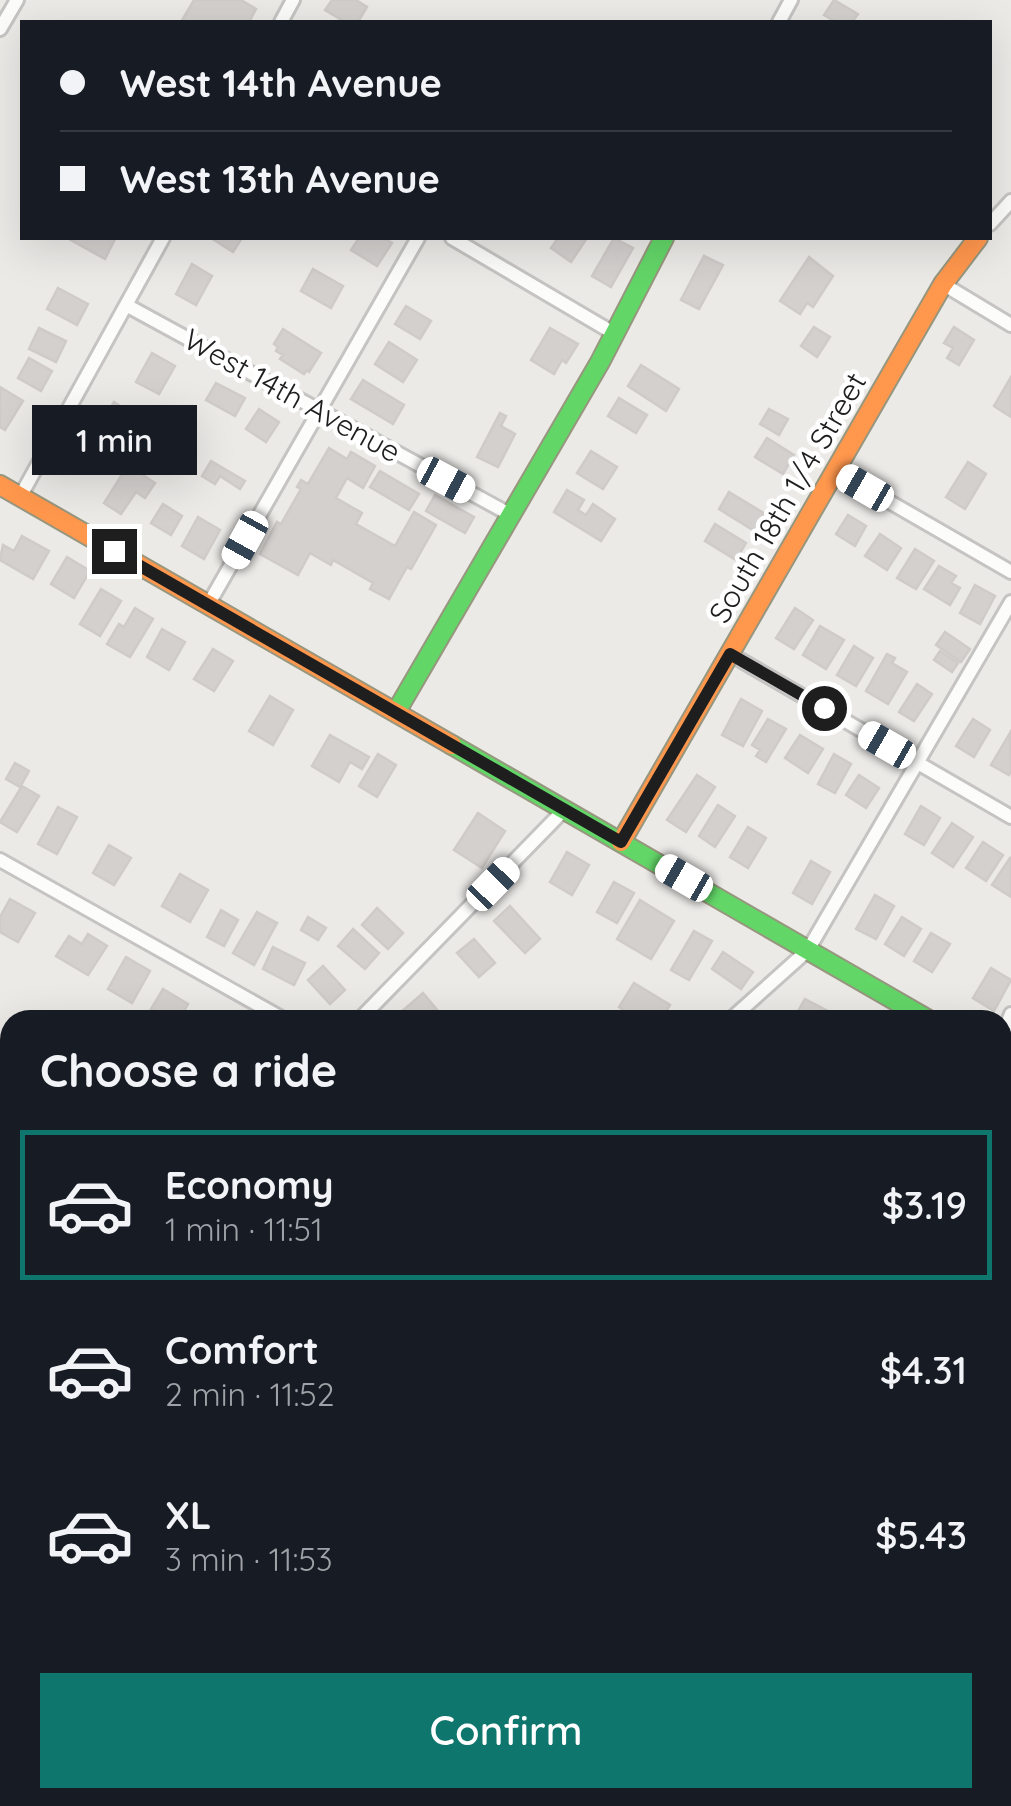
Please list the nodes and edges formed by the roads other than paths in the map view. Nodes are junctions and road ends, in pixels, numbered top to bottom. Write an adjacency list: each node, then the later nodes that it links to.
1 (17, 0): 2 (street)
2 (0, 29)
3 (1011, 201): 4 (street)
4 (992, 222)
5 (163, 240): 11 (street)
6 (417, 240): 14 (street)
7 (455, 240): 13 (street)
8 (663, 240): 13 (street)
9 (976, 240): 10 (street, South 18th 1/4 Street)
10 (943, 284): 12 (street); 15 (street, South 18th 1/4 Street)
11 (126, 305): 14 (street, West 14th Avenue); 17 (street)
12 (1011, 325)
13 (615, 334): 18 (street)
14 (318, 410): 18 (street, West 14th Avenue); 21 (street)
15 (836, 471): 19 (street); 22 (street, South 18th 1/4 Street)
16 (0, 486): 17 (street)
17 (20, 497): 21 (street)
18 (511, 516): 23 (street)
19 (1011, 572)
20 (1011, 602): 24 (street)
21 (208, 605): 23 (street)
22 (730, 654): 24 (street); 27 (street, South 18th 1/4 Street)
23 (396, 712): 25 (street)
24 (918, 763): 26 (street); 29 (street)
25 (565, 809): 27 (street); 31 (street)
26 (1011, 817)
27 (621, 842): 29 (street)
28 (0, 860): 30 (street)
29 (808, 950): 32 (street); 33 (street)
30 (268, 1010)
31 (374, 1010)
32 (741, 1010)
33 (911, 1010)

